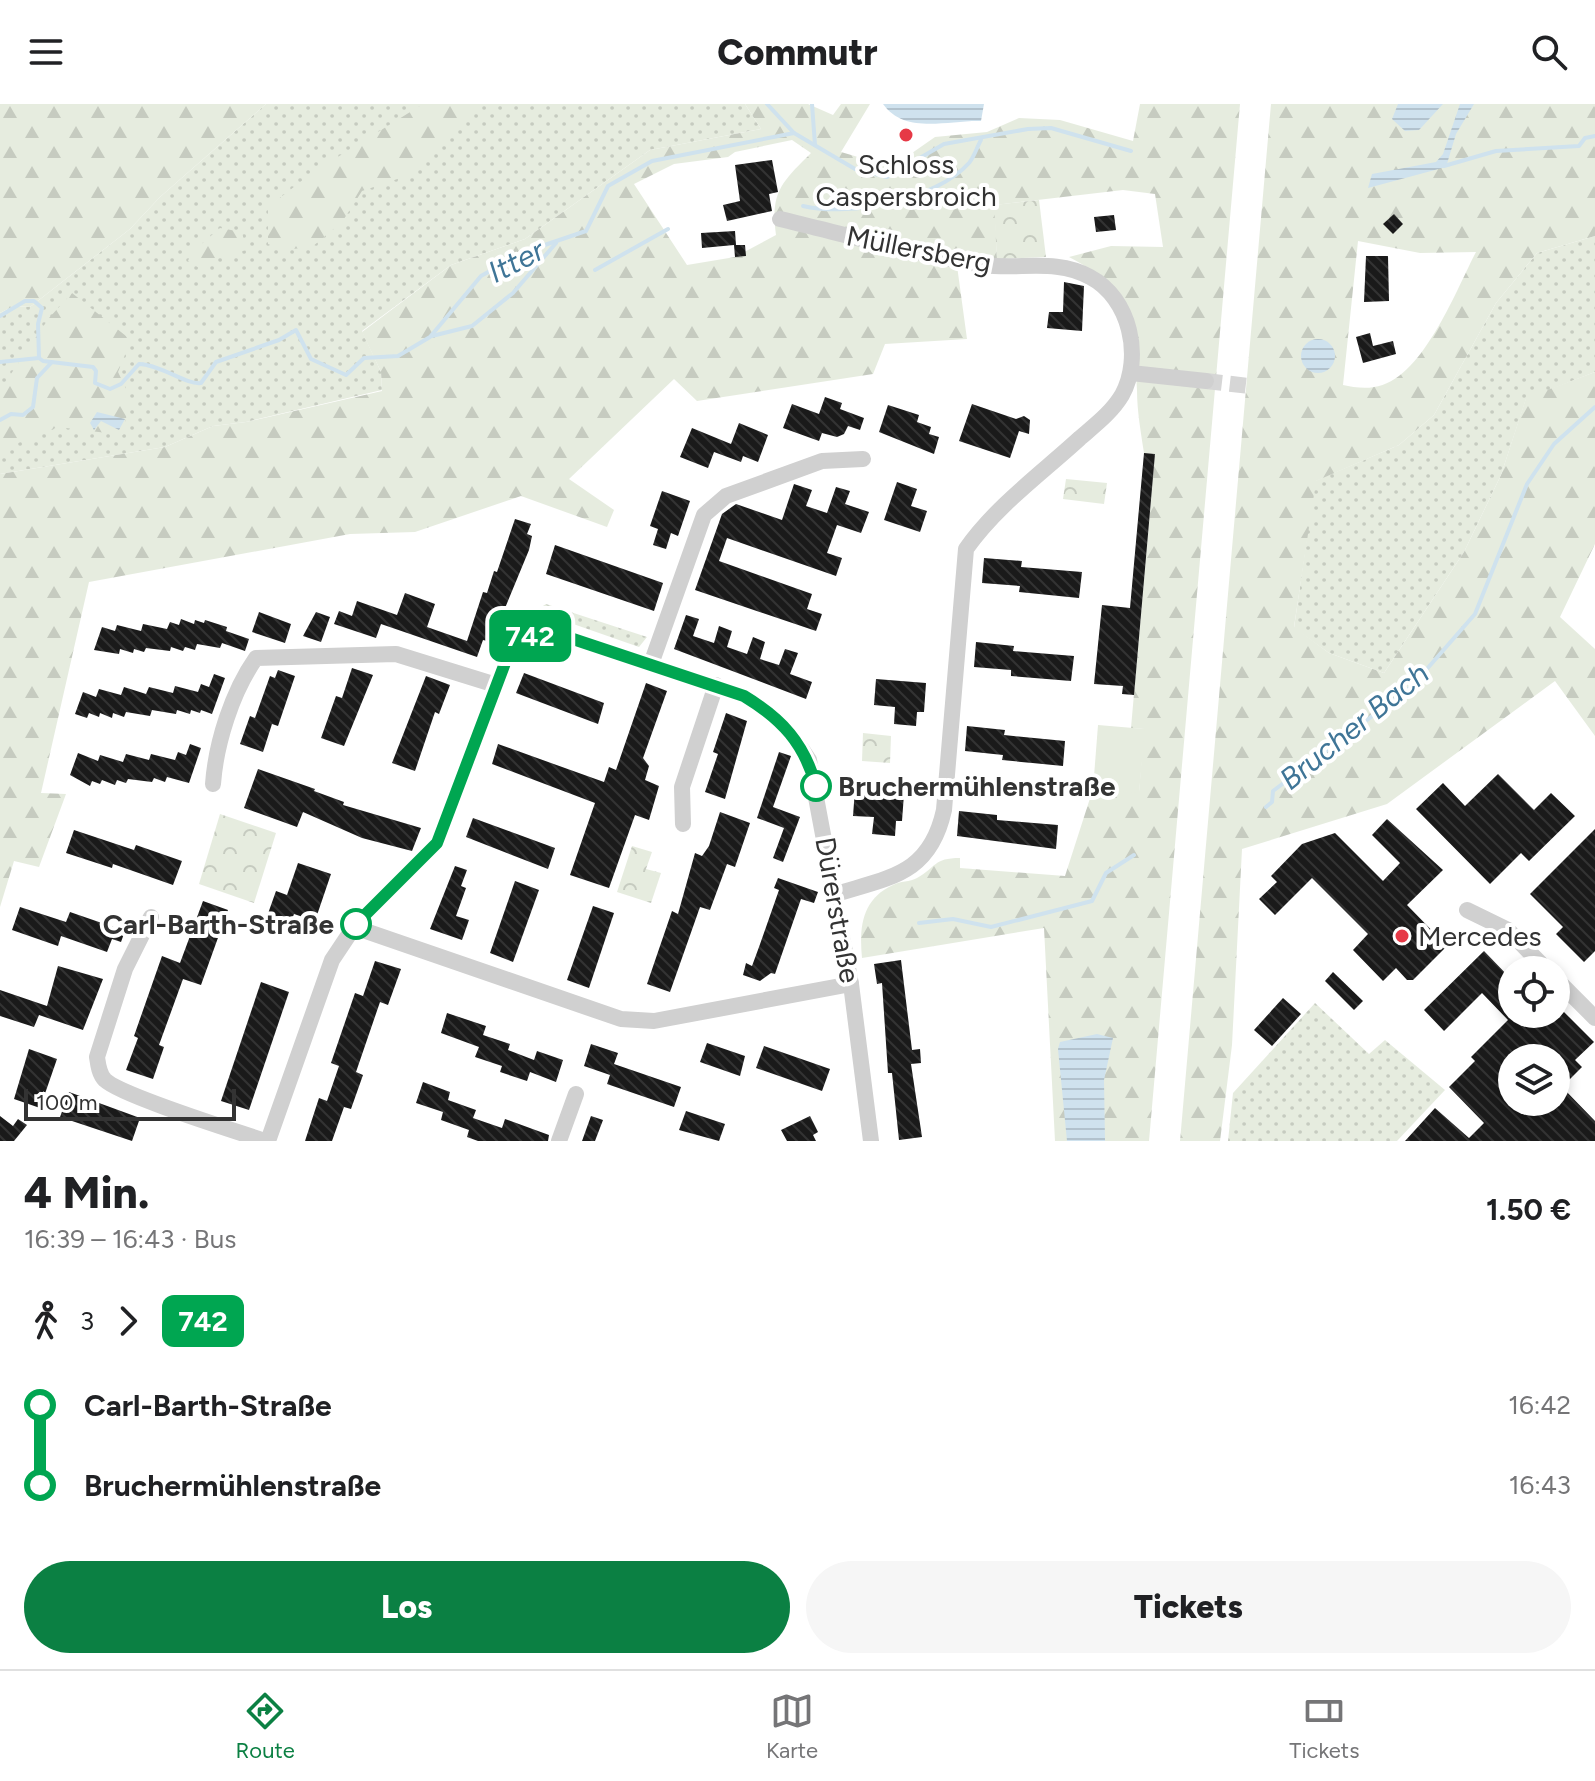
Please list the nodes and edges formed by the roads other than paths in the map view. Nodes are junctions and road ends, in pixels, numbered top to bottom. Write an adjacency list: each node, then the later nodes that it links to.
1 (780, 219): 2 (street, Müllersberg)
2 (1131, 373): 3 (street); 10 (street)
3 (1206, 381)
4 (863, 459): 5 (street)
5 (651, 664): 6 (street, Dürerstraße); 7 (street, Dürerstraße)
6 (496, 685): 8 (street); 13 (street, Dürerstraße)
7 (716, 685): 9 (street); 10 (street, Dürerstraße)
8 (213, 784)
9 (683, 824)
10 (836, 894): 15 (street, Dürerstraße)
11 (1467, 910): 14 (street)
12 (151, 917): 19 (street)
13 (354, 927): 15 (street); 19 (street, Dürerstraße)
14 (1533, 956)
15 (851, 984): 21 (street, Dürerstraße)
16 (1570, 993): 17 (street)
17 (1595, 1018)
18 (576, 1094): 20 (street)
19 (266, 1141)
20 (559, 1141)
21 (871, 1141)

